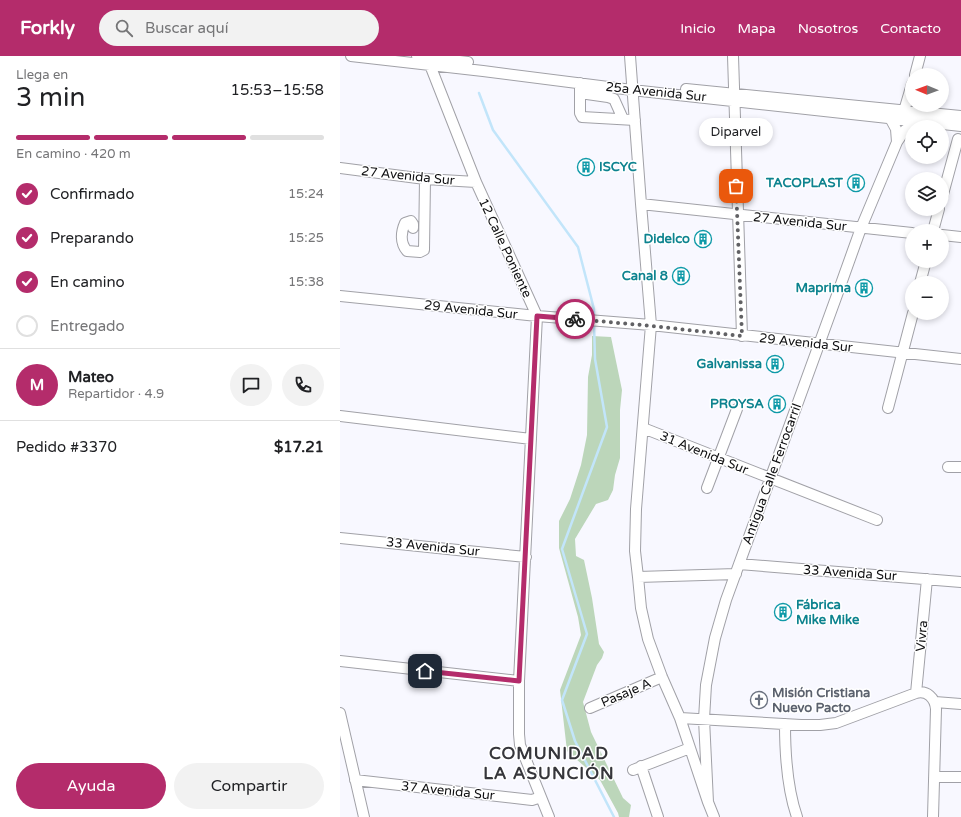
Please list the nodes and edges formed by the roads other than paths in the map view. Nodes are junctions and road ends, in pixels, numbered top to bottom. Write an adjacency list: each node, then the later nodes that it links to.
1 (351, 56): 6 (street, 25a Avenida Sur)
2 (417, 56): 8 (street, 25a Avenida Sur)
3 (630, 56): 8 (street)
4 (733, 56): 10 (street)
5 (920, 56): 7 (street)
6 (430, 65): 9 (street, 25a Avenida Sur); 26 (street, 12 Calle Poniente)
7 (917, 68)
8 (632, 87): 9 (street, 25a Avenida Sur); 10 (street, 25a Avenida Sur); 16 (street)
9 (580, 88): 15 (street); 15 (street)
10 (734, 97): 12 (street, 25a Avenida Sur); 14 (street, 25a Avenida Sur); 28 (street)
11 (905, 108): 12 (street)
12 (904, 111): 13 (street, 25a Avenida Sur)
13 (961, 116)
14 (890, 118): 17 (street, 25a Avenida Sur); 22 (street)
15 (623, 119): 16 (street)
16 (635, 120): 27 (street)
17 (905, 120)
18 (949, 125): 19 (street, 25a Avenida Sur)
19 (961, 126)
20 (905, 130): 22 (street, Antigua Calle Ferrocarril)
21 (958, 139): 24 (street)
22 (897, 142): 30 (street, Antigua Calle Ferrocarril)
23 (340, 168): 25 (street, 27 Avenida Sur)
24 (949, 172)
25 (425, 179): 26 (street, 27 Avenida Sur); 29 (street)
26 (476, 182): 35 (street, 12 Calle Poniente)
27 (641, 204): 28 (street, 27 Avenida Sur); 37 (street)
28 (737, 215): 30 (street, 27 Avenida Sur); 38 (street)
29 (413, 228)
30 (862, 228): 31 (street, 27 Avenida Sur); 39 (street, Antigua Calle Ferrocarril)
31 (905, 232)
32 (949, 236): 33 (street)
33 (961, 237)
34 (340, 296): 35 (street, 29 Avenida Sur)
35 (537, 316): 37 (street, 29 Avenida Sur); 46 (street, 12 Calle Poniente)
36 (911, 320): 40 (street)
37 (652, 326): 38 (street, 29 Avenida Sur); 45 (street)
38 (742, 336): 39 (street, 29 Avenida Sur)
39 (819, 345): 40 (street, 29 Avenida Sur); 50 (street, Antigua Calle Ferrocarril)
40 (904, 352): 41 (street, 29 Avenida Sur); 42 (street)
41 (961, 359)
42 (888, 408)
43 (737, 409): 47 (street)
44 (340, 416): 46 (street)
45 (642, 428): 47 (street, 31 Avenida Sur); 56 (street)
46 (531, 439): 54 (street, 12 Calle Poniente)
47 (718, 459): 50 (street, 31 Avenida Sur); 51 (street)
48 (948, 467): 49 (street)
49 (961, 467)
50 (769, 478): 52 (street, 31 Avenida Sur); 55 (street, Antigua Calle Ferrocarril)
51 (707, 488)
52 (877, 520)
53 (340, 538): 54 (street, 33 Avenida Sur)
54 (526, 557): 61 (street, 12 Calle Poniente)
55 (738, 569): 56 (street, 33 Avenida Sur); 57 (street, 33 Avenida Sur); 68 (street, Antigua Calle Ferrocarril)
56 (638, 577): 60 (street)
57 (927, 579): 58 (street, 33 Avenida Sur); 62 (street, Vivra)
58 (961, 582)
59 (340, 661): 61 (street)
60 (662, 677): 65 (street, Pasaje A); 67 (street)
61 (519, 681): 74 (street, 12 Calle Poniente)
62 (916, 693): 63 (street); 69 (street)
63 (935, 702): 64 (street); 71 (street)
64 (961, 704)
65 (590, 708)
66 (340, 713): 73 (street)
67 (680, 718): 68 (street); 70 (street)
68 (704, 719): 69 (street); 75 (street, Antigua Calle Ferrocarril)
69 (785, 724): 80 (street)
70 (690, 748): 75 (street); 78 (street)
71 (934, 777): 72 (street); 81 (street)
72 (961, 777)
73 (355, 780): 74 (street, 37 Avenida Sur); 76 (street)
74 (541, 797): 77 (street, 12 Calle Poniente)
75 (708, 802): 79 (street, Antigua Calle Ferrocarril)
76 (364, 817)
77 (549, 817)
78 (658, 817)
79 (714, 817)
80 (798, 817)
81 (933, 817)

